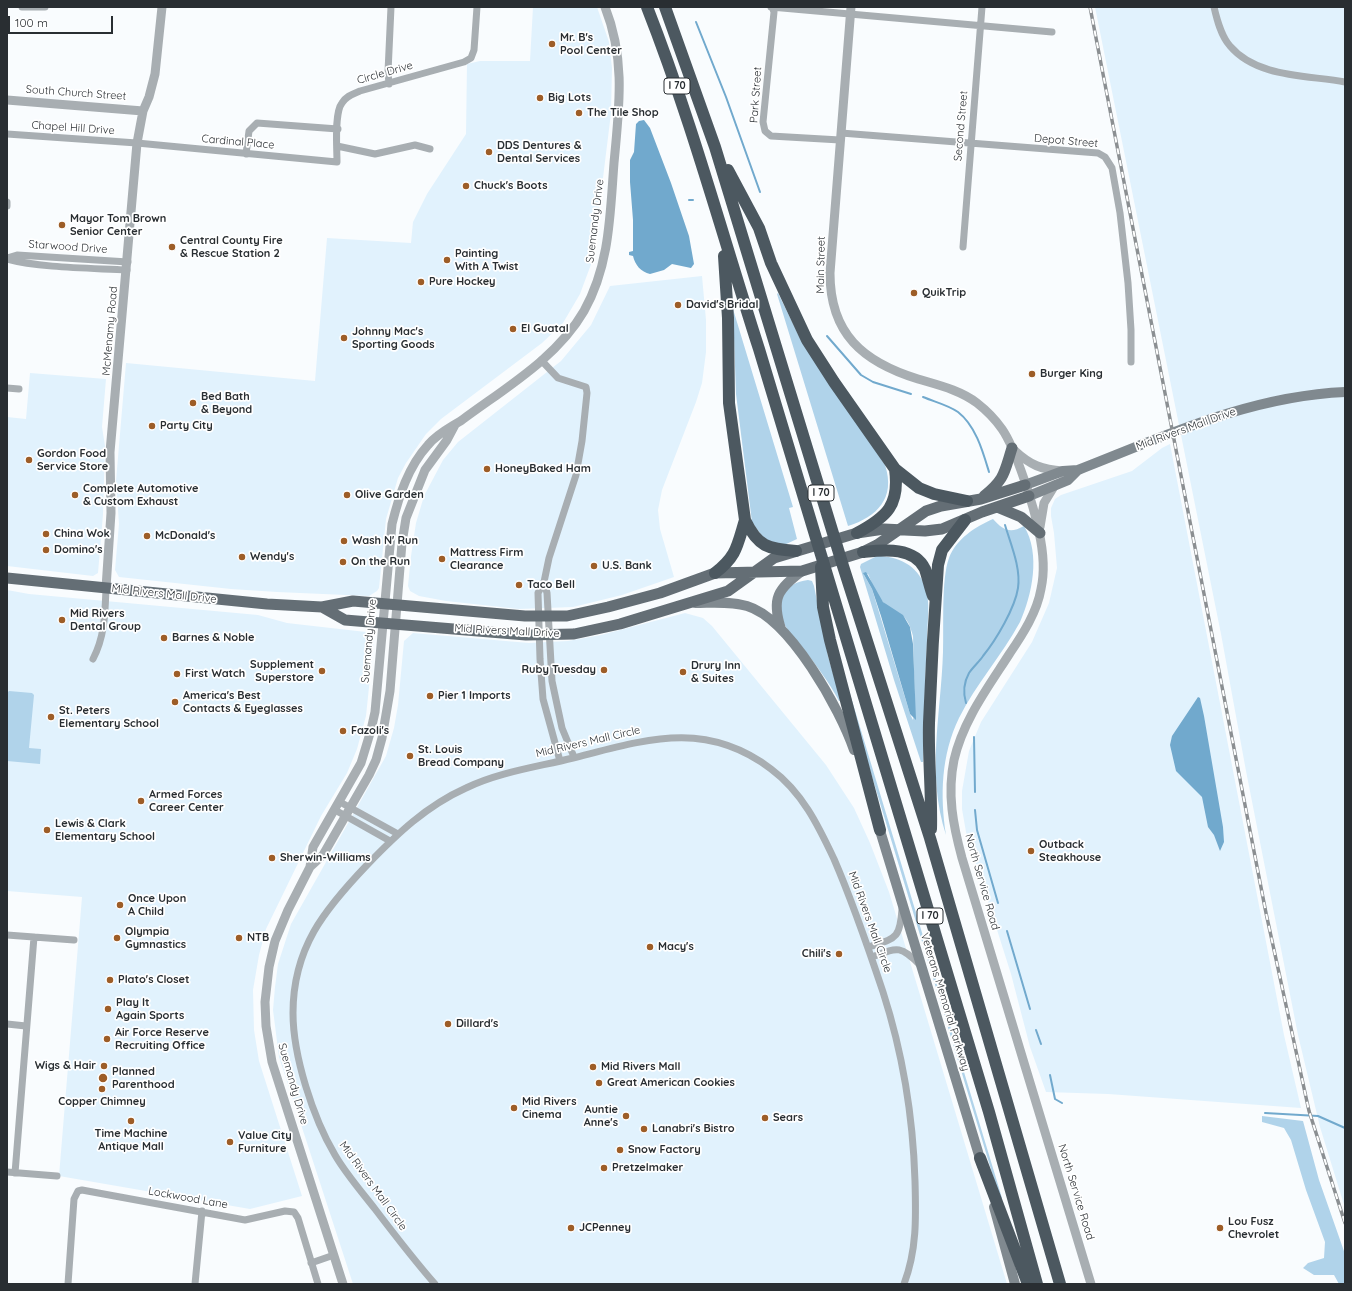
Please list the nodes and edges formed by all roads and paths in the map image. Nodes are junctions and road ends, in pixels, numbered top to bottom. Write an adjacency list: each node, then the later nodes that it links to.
1 (22, 7): 2 (street)
2 (45, 7)
3 (162, 7): 18 (street, McMenamy Road)
4 (391, 7): 16 (street)
5 (477, 7): 16 (street, Circle Drive)
6 (605, 7): 35 (street, Suemandy Drive)
7 (647, 7): 31 (highway, I 70)
8 (665, 7): 25 (highway, I 70)
9 (772, 7): 12 (street); 21 (street, Park Street)
10 (982, 7): 13 (street, Second Street)
11 (1214, 7): 15 (street)
12 (851, 10): 13 (street); 21 (street, Main Street)
13 (980, 27): 14 (street); 23 (street, Second Street)
14 (1052, 32)
15 (1345, 82)
16 (389, 84): 19 (street, Circle Drive)
17 (7, 100): 18 (street, South Church Street)
18 (143, 111): 22 (street, McMenamy Road)
19 (338, 129): 24 (street, Circle Drive); 27 (street)
20 (7, 134): 22 (street, Chapel Hill Drive)
21 (841, 137): 23 (street, Depot Street); 41 (street, Main Street)
22 (137, 143): 27 (street, Cardinal Place); 34 (street, McMenamy Road)
23 (970, 144): 32 (street, Second Street); 36 (street, Depot Street)
24 (337, 146): 26 (street); 28 (street, Circle Drive)
25 (715, 147): 42 (highway); 83 (highway, I 70)
26 (430, 149)
27 (246, 154): 28 (street, Cardinal Place)
28 (337, 162)
29 (7, 202): 30 (street)
30 (7, 206)
31 (724, 238): 50 (highway); 55 (highway, I 70)
32 (963, 247)
33 (7, 258): 34 (street, Starwood Drive)
34 (127, 266): 63 (street, McMenamy Road)
35 (541, 360): 40 (street, Suemandy Drive); 62 (street)
36 (1131, 362)
37 (7, 388): 38 (street)
38 (19, 389)
39 (1345, 392): 43 (main road, Mid Rivers Mall Drive)
40 (455, 425): 66 (street, Suemandy Drive); 67 (street, Suemandy Drive)
41 (1012, 448): 44 (street); 46 (street, Main Street); 47 (main road)
42 (895, 469): 48 (highway); 53 (highway)
43 (1078, 470): 44 (main road, Mid Rivers Mall Drive); 45 (main road, Mid Rivers Mall Drive)
44 (1063, 471): 46 (main road, Mid Rivers Mall Drive)
45 (1055, 485): 46 (main road, Mid Rivers Mall Drive); 54 (street)
46 (1027, 491): 47 (main road, Mid Rivers Mall Drive); 49 (main road, Mid Rivers Mall Drive); 54 (street, North Service Road)
47 (980, 499): 48 (main road, Mid Rivers Mall Drive)
48 (967, 501): 52 (main road, Mid Rivers Mall Drive)
49 (997, 507): 51 (main road, Mid Rivers Mall Drive); 54 (main road)
50 (745, 520): 56 (highway); 60 (highway)
51 (965, 520): 52 (main road, Mid Rivers Mall Drive); 64 (highway)
52 (899, 530): 53 (main road, Mid Rivers Mall Drive); 57 (main road, Mid Rivers Mall Drive)
53 (857, 533): 56 (main road, Mid Rivers Mall Drive)
54 (1040, 533): 112 (street, North Service Road)
55 (820, 548): 81 (highway); 110 (highway, I 70)
56 (796, 551): 59 (main road, Mid Rivers Mall Drive)
57 (862, 552): 58 (main road, Mid Rivers Mall Drive); 64 (highway)
58 (802, 571): 59 (main road, Mid Rivers Mall Drive); 72 (main road, Veterans Memorial Parkway)
59 (755, 572): 60 (main road, Mid Rivers Mall Drive); 65 (main road, Mid Rivers Mall Drive)
60 (715, 573): 69 (main road, Mid Rivers Mall Drive)
61 (7, 578): 63 (main road, Mid Rivers Mall Drive)
62 (544, 582): 69 (street); 69 (street)
63 (106, 588): 68 (main road, Mid Rivers Mall Drive); 74 (street, McMenamy Road)
64 (935, 601): 83 (highway)
65 (690, 603): 72 (main road, Veterans Memorial Parkway); 73 (main road, Mid Rivers Mall Drive)
66 (384, 604): 67 (main road, Mid Rivers Mall Drive); 68 (main road, Mid Rivers Mall Drive); 70 (street, Suemandy Drive)
67 (397, 605): 69 (main road, Mid Rivers Mall Drive); 71 (street, Suemandy Drive)
68 (322, 607): 70 (main road, Mid Rivers Mall Drive)
69 (543, 616): 73 (street); 73 (street)
70 (383, 622): 71 (main road, Mid Rivers Mall Drive); 77 (street, Suemandy Drive)
71 (396, 624): 73 (main road, Mid Rivers Mall Drive); 78 (street, Suemandy Drive)
72 (781, 629): 81 (main road, Veterans Memorial Parkway)
73 (544, 635): 75 (street); 76 (street)
74 (93, 659)
75 (574, 757): 76 (street, Mid Rivers Mall Circle); 90 (street, Mid Rivers Mall Circle)
76 (560, 760): 82 (street, Mid Rivers Mall Circle)
77 (340, 802): 78 (street); 79 (street, Suemandy Drive)
78 (351, 807): 80 (street, Suemandy Drive); 82 (street)
79 (335, 810): 80 (street); 85 (street, Suemandy Drive)
80 (346, 815): 84 (street); 85 (street, Suemandy Drive)
81 (880, 830): 86 (main road, Veterans Memorial Parkway)
82 (398, 834): 84 (street, Mid Rivers Mall Circle)
83 (930, 838): 111 (highway, I 70)
84 (390, 841): 106 (street, Mid Rivers Mall Circle)
85 (310, 867): 100 (street, Suemandy Drive)
86 (903, 905): 90 (street); 92 (main road, Veterans Memorial Parkway)
87 (7, 935): 88 (street)
88 (34, 937): 89 (street); 94 (street)
89 (74, 940)
90 (869, 947): 91 (street, Mid Rivers Mall Circle)
91 (872, 957): 92 (street); 107 (street, Mid Rivers Mall Circle)
92 (922, 967): 95 (main road, Veterans Memorial Parkway)
93 (7, 1024): 94 (street)
94 (26, 1026): 97 (street)
95 (980, 1158): 108 (main road, Veterans Memorial Parkway); 109 (highway)
96 (7, 1172): 97 (street)
97 (15, 1172): 98 (street)
98 (57, 1176)
99 (202, 1211): 101 (street, Lockwood Lane); 102 (street, Lockwood Lane); 103 (street)
100 (334, 1255): 101 (street); 105 (street, Suemandy Drive)
101 (311, 1263): 104 (street)
102 (68, 1284)
103 (195, 1284)
104 (318, 1284)
105 (343, 1284)
106 (435, 1284)
107 (904, 1284)
108 (1015, 1284)
109 (1028, 1284)
110 (1037, 1284)
111 (1060, 1284)
112 (1091, 1284)

